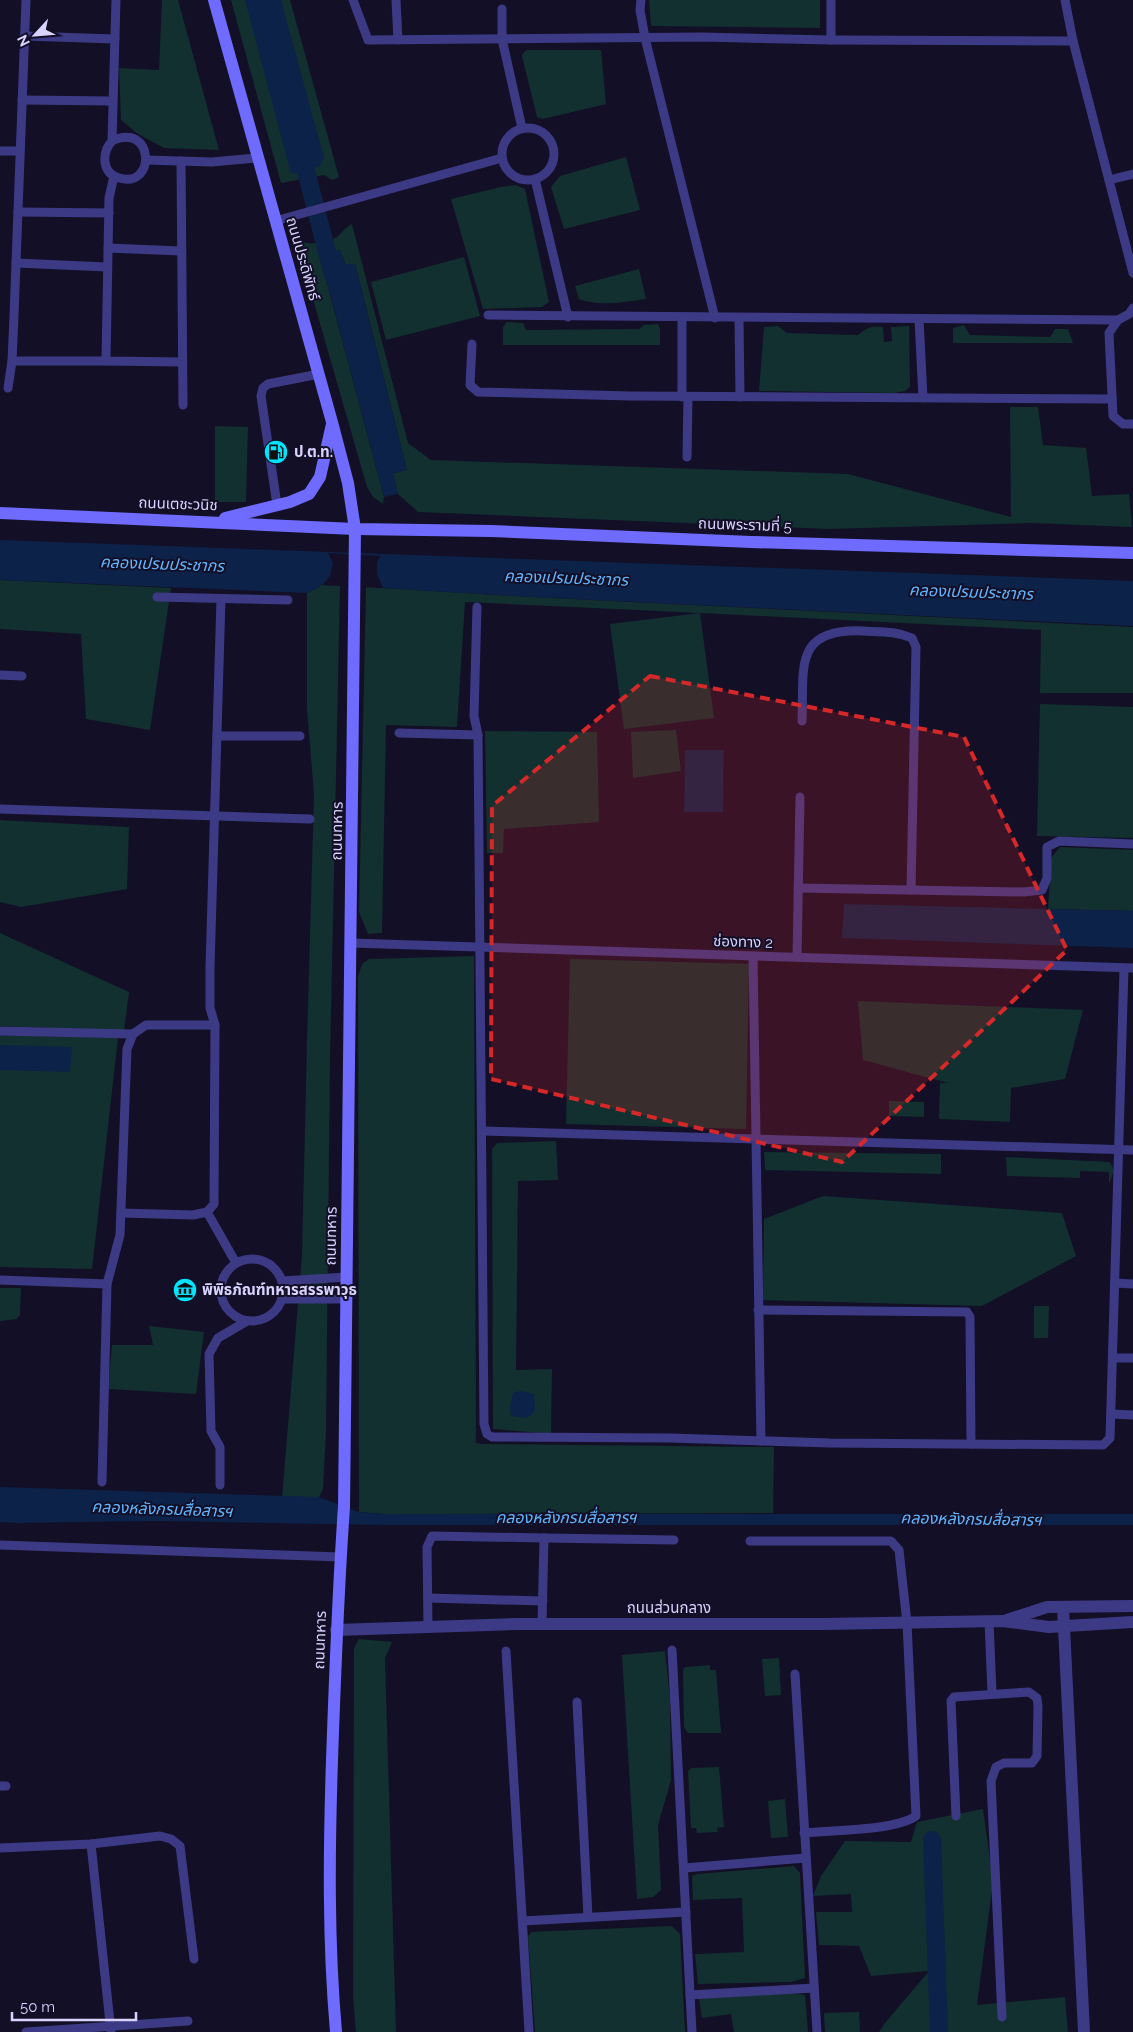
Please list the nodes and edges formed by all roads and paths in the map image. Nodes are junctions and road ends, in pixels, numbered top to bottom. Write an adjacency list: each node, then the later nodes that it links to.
1 (26, 0): 10 (lane)
2 (116, 0): 12 (lane)
3 (214, 0): 23 (main road, ถนนประดิพัทธ์)
4 (353, 0): 14 (lane)
5 (396, 0): 14 (lane)
6 (641, 0): 11 (lane)
7 (831, 0): 15 (lane)
8 (1065, 0): 16 (lane)
9 (502, 8): 13 (lane)
10 (24, 36): 12 (lane); 17 (lane)
11 (645, 38): 13 (lane); 15 (lane); 43 (lane)
12 (115, 39): 18 (lane)
13 (502, 39): 14 (lane); 19 (lane)
14 (398, 40)
15 (831, 40): 16 (lane)
16 (1074, 41): 30 (lane)
17 (22, 100): 18 (lane); 22 (lane)
18 (112, 101): 20 (lane)
19 (522, 128): 24 (lane); 29 (lane)
20 (112, 141): 25 (lane); 28 (lane)
21 (0, 151): 22 (lane)
22 (20, 151): 31 (lane)
23 (257, 158): 26 (lane); 33 (main road, ถนนประดิพัทธ์)
24 (502, 158): 29 (lane); 33 (lane)
25 (146, 160): 26 (lane); 28 (lane)
26 (181, 161): 35 (lane)
27 (1133, 174): 30 (lane)
28 (114, 176): 32 (lane)
29 (535, 180): 41 (lane)
30 (1109, 180): 38 (lane)
31 (18, 212): 32 (lane); 36 (lane)
32 (108, 213): 34 (lane)
33 (275, 222): 51 (main road, ถนนประดิพัทธ์)
34 (108, 248): 35 (lane); 37 (lane)
35 (181, 251): 50 (lane)
36 (16, 263): 37 (lane); 49 (lane)
37 (108, 267): 48 (lane)
38 (1133, 273)
39 (1133, 308): 46 (lane)
40 (488, 316): 41 (lane)
41 (568, 317): 42 (lane)
42 (682, 318): 43 (lane); 53 (lane)
43 (715, 318): 44 (lane)
44 (739, 318): 45 (lane); 54 (lane)
45 (919, 319): 46 (lane); 55 (lane)
46 (1118, 320): 56 (lane)
47 (472, 344): 53 (lane)
48 (106, 360): 49 (lane); 50 (lane)
49 (12, 361): 52 (lane)
50 (181, 362): 57 (lane)
51 (318, 374): 58 (main road, ถนนประดิพัทธ์); 61 (lane)
52 (8, 388)
53 (685, 397): 54 (lane); 60 (lane)
54 (740, 397): 55 (lane)
55 (923, 398): 56 (lane)
56 (1112, 399): 59 (lane)
57 (182, 405)
58 (332, 422): 61 (main road); 64 (main road, ถนนประดิพัทธ์)
59 (1133, 424)
60 (687, 457)
61 (277, 505): 63 (main road)
62 (0, 513): 63 (main road, ถนนเตชะวนิช)
63 (213, 521): 64 (main road, ถนนเตชะวนิช)
64 (355, 529): 65 (main road, ถนนพระรามที่ 5); 84 (main road, ถนนทหาร)
65 (1133, 553)
66 (157, 597): 67 (lane)
67 (221, 599): 68 (lane); 75 (lane)
68 (288, 600)
69 (476, 607): 74 (lane)
70 (0, 675): 71 (lane)
71 (22, 676)
72 (802, 720): 83 (lane)
73 (399, 733): 74 (lane)
74 (478, 734): 85 (lane)
75 (217, 736): 76 (lane); 79 (lane)
76 (300, 736)
77 (800, 797): 82 (lane)
78 (0, 809): 79 (lane)
79 (215, 816): 80 (lane); 89 (lane)
80 (310, 819)
81 (1133, 844): 83 (lane)
82 (798, 888): 83 (lane); 87 (lane)
83 (911, 890)
84 (352, 943): 85 (lane, ช่องทาง 2); 99 (main road, ถนนทหาร)
85 (481, 947): 86 (lane, ช่องทาง 2); 92 (lane)
86 (753, 956): 87 (lane, ช่องทาง 2); 93 (lane)
87 (797, 957): 88 (lane, ช่องทาง 2)
88 (1128, 968): 94 (lane)
89 (215, 1024): 91 (lane); 96 (lane)
90 (0, 1031): 91 (lane)
91 (133, 1034): 97 (lane)
92 (482, 1131): 93 (lane); 113 (lane)
93 (756, 1138): 94 (lane); 107 (lane)
94 (1118, 1149): 95 (lane); 102 (lane)
95 (1133, 1150)
96 (207, 1212): 97 (lane); 98 (lane)
97 (121, 1213): 103 (lane)
98 (236, 1263): 101 (lane); 108 (lane)
99 (347, 1277): 101 (lane); 106 (main road, ถนนทหาร)
100 (0, 1280): 103 (lane)
101 (282, 1281): 105 (lane)
102 (1114, 1283): 104 (lane); 109 (lane)
103 (107, 1284): 115 (lane)
104 (1133, 1284)
105 (282, 1299): 106 (lane); 108 (lane)
106 (347, 1299): 121 (main road, ถนนทหาร)
107 (758, 1310): 113 (lane); 114 (lane)
108 (247, 1321): 116 (lane)
109 (1112, 1358): 110 (lane); 111 (lane)
110 (1133, 1358)
111 (1111, 1414): 112 (lane); 114 (lane)
112 (1133, 1414)
113 (761, 1441): 114 (lane)
114 (971, 1444)
115 (102, 1482)
116 (220, 1485)
117 (544, 1538): 118 (lane); 122 (lane); 123 (lane)
118 (674, 1540)
119 (750, 1541): 129 (lane)
120 (0, 1545): 121 (lane)
121 (341, 1557): 133 (main road, ถนนทหาร)
122 (428, 1598): 123 (lane); 132 (lane)
123 (543, 1601): 130 (lane)
124 (1133, 1606): 125 (street, ถนนส่วนกลาง)
125 (1063, 1607): 127 (street, ถนนส่วนกลาง); 131 (street)
126 (989, 1621): 127 (street, ถนนส่วนกลาง); 129 (street, ถนนส่วนกลาง); 137 (lane)
127 (1002, 1621): 131 (street, ถนนส่วนกลาง)
128 (1133, 1622): 131 (street, ถนนส่วนกลาง)
129 (907, 1623): 130 (street, ถนนส่วนกลาง); 140 (lane)
130 (542, 1624): 132 (street, ถนนส่วนกลาง)
131 (1065, 1626): 159 (street)
132 (428, 1627): 133 (street, ถนนส่วนกลาง)
133 (336, 1630): 155 (main road, ถนนทหาร)
134 (506, 1650): 147 (lane)
135 (672, 1650): 144 (lane)
136 (795, 1674): 140 (lane)
137 (992, 1693): 139 (lane); 151 (lane)
138 (577, 1702): 146 (lane)
139 (956, 1816)
140 (804, 1832): 143 (lane)
141 (91, 1844): 142 (lane); 148 (lane); 153 (lane)
142 (0, 1848)
143 (806, 1858): 144 (lane); 149 (lane)
144 (684, 1868): 145 (lane)
145 (686, 1912): 146 (lane); 150 (lane)
146 (588, 1917): 147 (lane)
147 (523, 1921): 156 (lane)
148 (194, 1959)
149 (814, 1988): 150 (lane); 158 (lane)
150 (690, 1995): 157 (lane)
151 (1002, 2017)
152 (188, 2021): 153 (lane)
153 (111, 2029): 154 (lane)
154 (26, 2032)
155 (336, 2032)
156 (529, 2032)
157 (692, 2032)
158 (817, 2032)
159 (1084, 2032)

